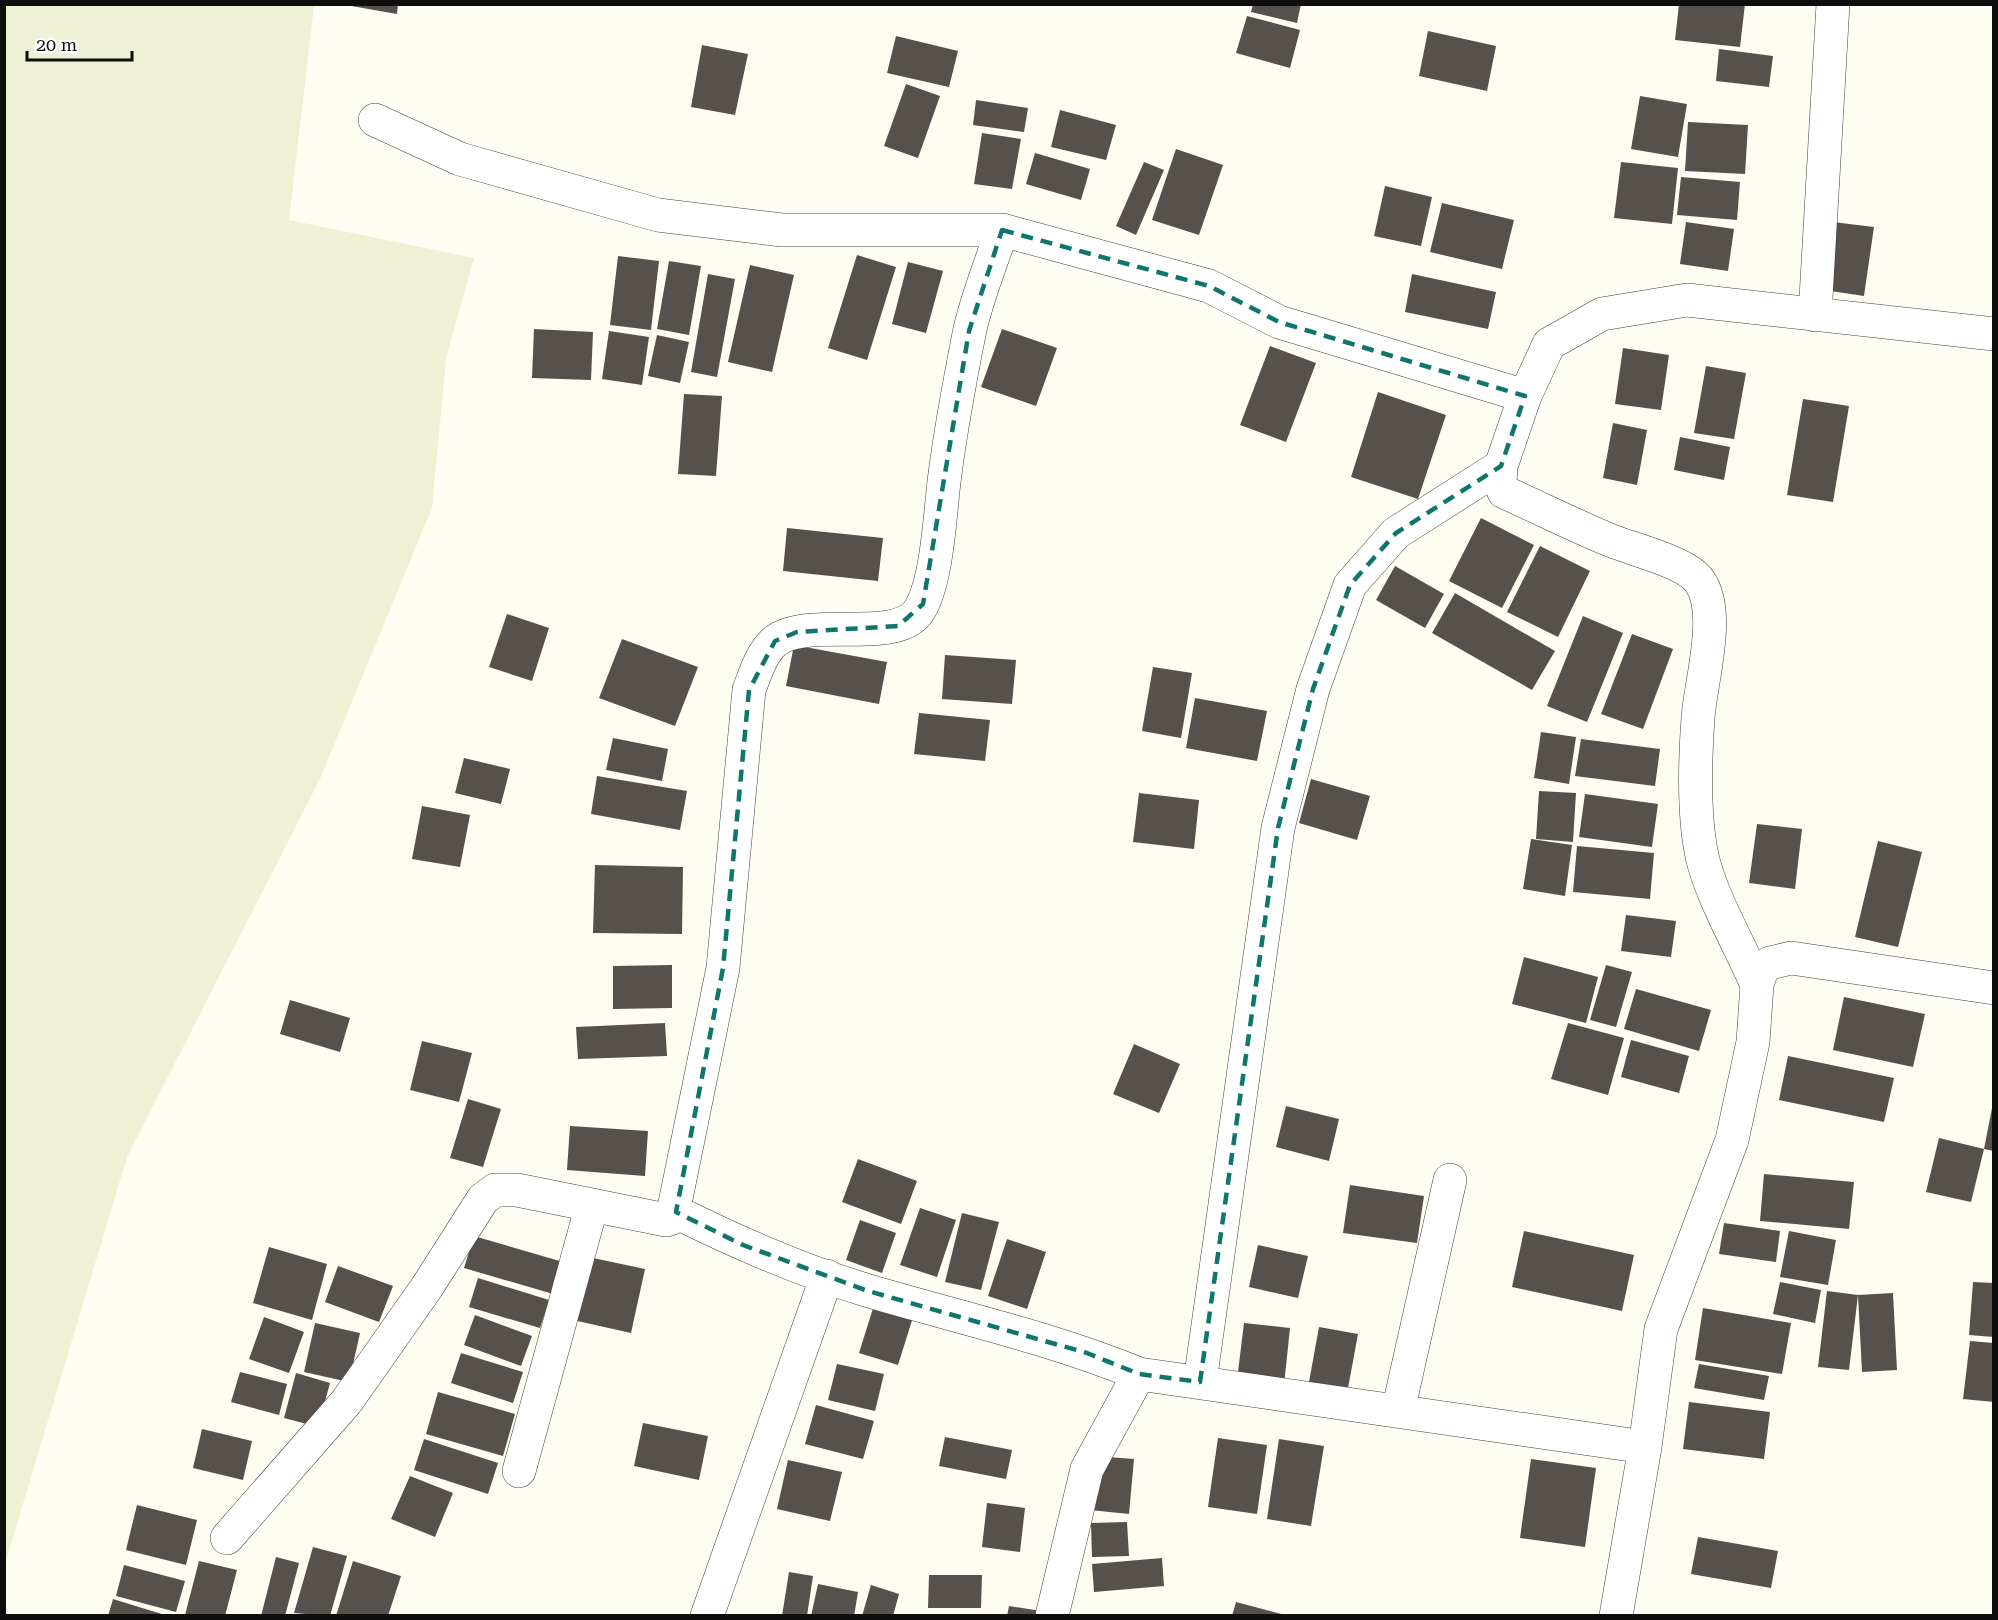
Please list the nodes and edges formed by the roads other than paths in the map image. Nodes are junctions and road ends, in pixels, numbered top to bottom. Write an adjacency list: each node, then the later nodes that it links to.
1 (1833, 4): 4 (street)
2 (375, 120): 3 (street)
3 (1002, 230): 6 (street); 12 (street)
4 (1815, 315): 5 (street); 6 (street)
5 (1994, 334)
6 (1525, 396): 7 (street)
7 (1501, 466): 8 (street); 15 (street)
8 (1757, 985): 9 (street); 17 (street)
9 (1994, 988)
10 (1450, 1180): 16 (street)
11 (592, 1205): 12 (street); 18 (street); 19 (street)
12 (676, 1212): 13 (street)
13 (827, 1276): 14 (street); 20 (street)
14 (1140, 1374): 15 (street); 21 (street)
15 (1200, 1382): 16 (street)
16 (1398, 1411): 17 (street)
17 (1645, 1447): 22 (street)
18 (519, 1471)
19 (227, 1538)
20 (707, 1616)
21 (1052, 1616)
22 (1616, 1616)

